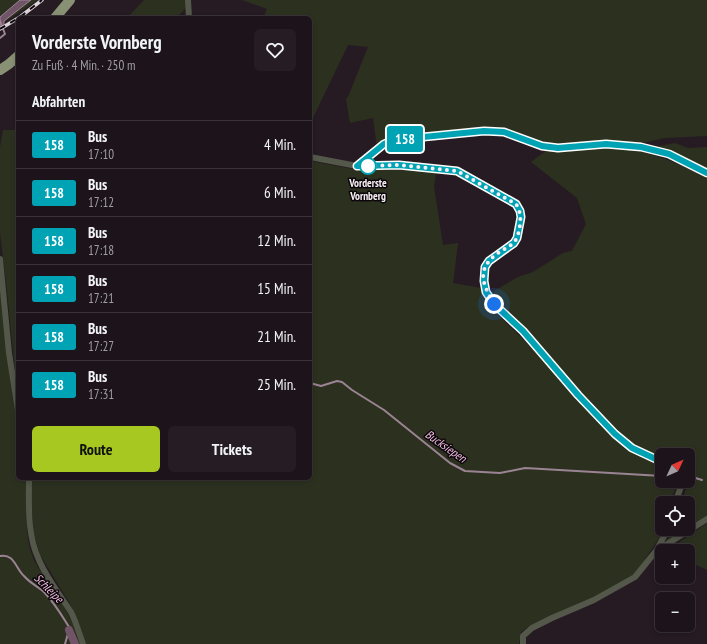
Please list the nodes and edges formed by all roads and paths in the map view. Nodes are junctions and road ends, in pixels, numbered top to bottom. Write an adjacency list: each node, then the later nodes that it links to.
1 (70, 0): 3 (main road)
2 (188, 0): 4 (street)
3 (57, 16)
4 (189, 16)
5 (16, 58): 6 (main road)
6 (0, 70)
7 (312, 157): 8 (street)
8 (357, 166): 9 (street); 12 (street)
9 (707, 173)
10 (0, 259): 11 (street)
11 (16, 399)
12 (655, 459)
13 (29, 480): 17 (street)
14 (707, 519): 15 (street)
15 (667, 544)
16 (655, 552): 18 (street)
17 (83, 644)
18 (523, 644)

